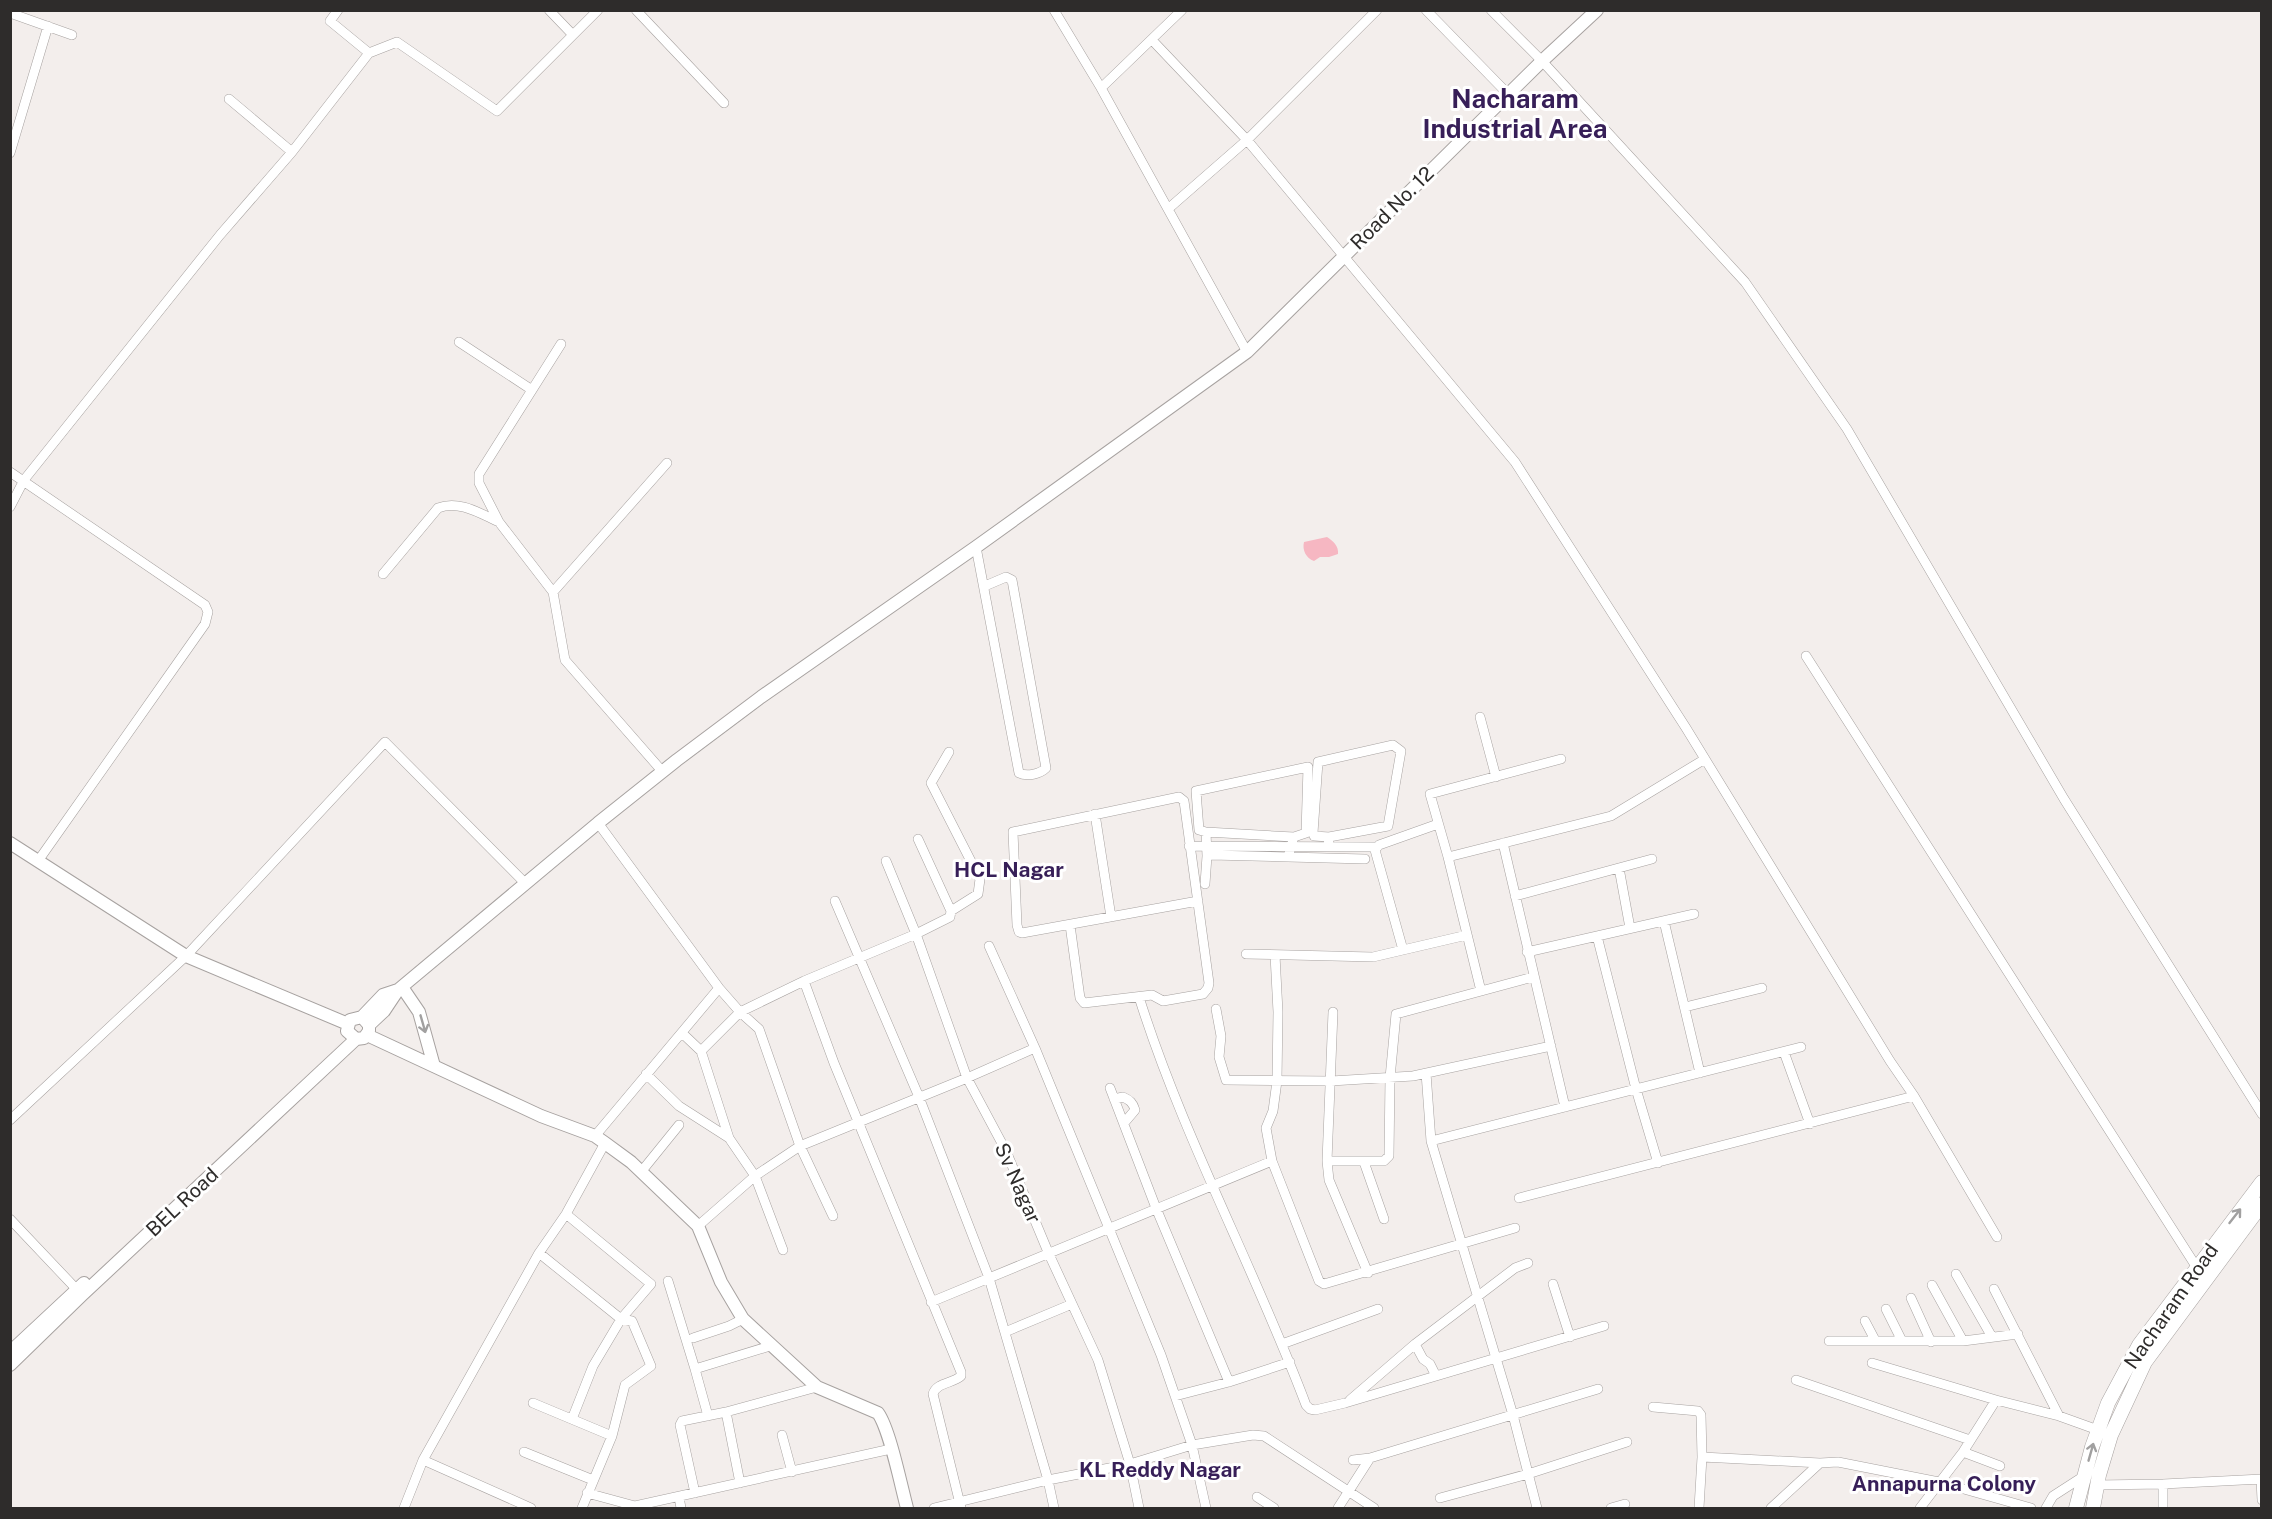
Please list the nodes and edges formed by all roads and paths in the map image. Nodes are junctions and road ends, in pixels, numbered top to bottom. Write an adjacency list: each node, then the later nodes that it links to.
1 (338, 10): 16 (street)
2 (549, 10): 13 (street)
3 (598, 10): 13 (street)
4 (636, 10): 21 (street)
5 (1054, 10): 18 (street)
6 (1182, 10): 15 (street)
7 (1377, 10): 22 (street)
8 (1426, 10): 19 (street)
9 (1491, 10): 17 (street)
10 (1597, 10): 17 (street, Road No. 12)
11 (10, 13): 12 (street)
12 (48, 26): 14 (street); 24 (street)
13 (572, 34): 16 (street)
14 (72, 35)
15 (1152, 40): 18 (street); 22 (street)
16 (369, 53): 23 (street)
17 (1542, 61): 19 (street, Road No. 12); 120 (street)
18 (1101, 88): 25 (street)
19 (1508, 94): 26 (street, Road No. 12)
20 (229, 99): 23 (street)
21 (724, 103)
22 (1247, 140): 25 (street); 26 (street)
23 (292, 152): 33 (street)
24 (10, 153)
25 (1168, 209): 29 (street)
26 (1343, 256): 29 (street, Road No. 12); 44 (street)
27 (459, 342): 30 (street)
28 (561, 344): 30 (street)
29 (1247, 352): 36 (street, Road No. 12)
30 (532, 390): 35 (street)
31 (666, 463): 39 (street)
32 (10, 472): 33 (street)
33 (24, 480): 34 (street); 64 (street)
34 (10, 507)
35 (499, 522): 37 (street); 39 (street)
36 (976, 547): 38 (street); 45 (street, BEL Road)
37 (383, 574)
38 (985, 586): 38 (street)
39 (553, 592): 45 (street)
40 (1806, 656): 156 (street)
41 (1480, 717): 46 (street)
42 (949, 752): 72 (street)
43 (1561, 759): 46 (street)
44 (1705, 759): 55 (street); 116 (street)
45 (662, 771): 48 (street, BEL Road)
46 (1496, 777): 49 (street)
47 (1095, 814): 57 (street); 74 (street); 76 (street)
48 (598, 823): 67 (street, BEL Road); 90 (street)
49 (1438, 824): 58 (street); 61 (street)
50 (1206, 832): 52 (street); 52 (street); 56 (street)
51 (918, 839): 72 (street)
52 (1293, 842): 53 (street); 56 (street); 60 (street)
53 (1329, 842): 53 (street); 58 (street)
54 (10, 843): 64 (street)
55 (1503, 843): 61 (street); 69 (street)
56 (1207, 845): 57 (street); 59 (street)
57 (1190, 846): 70 (street)
58 (1377, 847): 82 (street)
59 (1207, 856): 60 (street); 68 (street)
60 (1288, 857): 62 (street)
61 (1448, 857): 79 (street)
62 (1365, 859)
63 (1652, 859): 66 (street)
64 (38, 861): 86 (street)
65 (886, 861): 78 (street, Sv Nagar)
66 (1620, 868): 69 (street); 77 (street)
67 (525, 883): 86 (street); 92 (street, BEL Road)
68 (1205, 884)
69 (1515, 896): 83 (street)
70 (1198, 900): 74 (street); 94 (street)
71 (835, 901): 87 (street)
72 (951, 911): 78 (street)
73 (1694, 914): 75 (street)
74 (1110, 917): 76 (street)
75 (1664, 921): 77 (street); 95 (street)
76 (1070, 925): 94 (street)
77 (1630, 928): 80 (street)
78 (916, 934): 87 (street); 110 (street, Sv Nagar)
79 (1467, 935): 82 (street); 93 (street)
80 (1597, 936): 83 (street); 115 (street)
81 (988, 946): 103 (street)
82 (1403, 950): 85 (street)
83 (1527, 952): 88 (street)
84 (1246, 954): 85 (street)
85 (1275, 955): 112 (street)
86 (186, 956): 99 (street); 121 (street)
87 (858, 958): 89 (street); 117 (street)
88 (1533, 977): 93 (street); 101 (street)
89 (804, 981): 97 (street); 122 (street)
90 (719, 988): 97 (street); 100 (street)
91 (1762, 988): 95 (street)
92 (400, 989): 99 (street, BEL Road); 106 (street, one-way to 106)
93 (1481, 991): 111 (street)
94 (1139, 997): 138 (street)
95 (1685, 1007): 108 (street)
96 (1216, 1009): 112 (street)
97 (740, 1012): 104 (street); 130 (street)
98 (1333, 1012): 113 (street)
99 (358, 1029): 106 (street); 163 (street, BEL Road)
100 (682, 1033): 104 (street); 109 (street)
101 (1551, 1046): 107 (street); 119 (street)
102 (1801, 1047): 105 (street)
103 (1035, 1048): 110 (street); 147 (street)
104 (701, 1051): 127 (street)
105 (1784, 1052): 108 (street); 124 (street)
106 (434, 1066): 126 (street)
107 (1426, 1073): 111 (street); 128 (street)
108 (1701, 1073): 115 (street)
109 (646, 1074): 126 (street); 127 (street)
110 (967, 1078): 117 (street); 152 (street, Sv Nagar)
111 (1390, 1078): 113 (street); 133 (street)
112 (1277, 1081): 113 (street); 131 (street)
113 (1331, 1081): 132 (street)
114 (1110, 1088): 118 (street)
115 (1636, 1089): 119 (street); 134 (street)
116 (1914, 1096): 124 (street); 149 (street)
117 (919, 1097): 122 (street); 158 (street)
118 (1114, 1099): 123 (street); 123 (street)
119 (1565, 1107): 128 (street)
120 (2262, 1114)
121 (10, 1120)
122 (859, 1120): 130 (street); 166 (street)
123 (1124, 1123): 141 (street)
124 (1810, 1124): 134 (street)
125 (679, 1125): 135 (street)
126 (594, 1136): 129 (street)
127 (729, 1138): 136 (street)
128 (1431, 1141): 150 (street)
129 (605, 1143): 135 (street); 142 (street)
130 (800, 1146): 136 (street); 143 (street)
131 (1272, 1161): 138 (street); 155 (street)
132 (1327, 1161): 133 (street); 155 (street)
133 (1364, 1162): 145 (street)
134 (1658, 1163): 139 (street)
135 (640, 1172): 146 (street)
136 (755, 1176): 146 (street); 151 (street)
137 (2262, 1182): 156 (main road, Nacharam Road, one-way to 137)
138 (1211, 1186): 141 (street); 184 (street)
139 (1519, 1198)
140 (2262, 1204): 156 (main road, Nacharam Road)
141 (1156, 1208): 147 (street); 195 (street)
142 (566, 1214): 153 (street); 170 (street)
143 (832, 1216)
144 (10, 1219): 163 (street)
145 (1384, 1219)
146 (698, 1226): 171 (street)
147 (1109, 1228): 152 (street); 198 (street)
148 (1515, 1228): 150 (street)
149 (1997, 1237)
150 (1461, 1245): 155 (street); 164 (street)
151 (783, 1250)
152 (1048, 1252): 158 (street); 167 (street, Sv Nagar)
153 (539, 1253): 170 (street); 219 (street)
154 (1528, 1263): 164 (street)
155 (1368, 1273)
156 (2201, 1273): 208 (main road, Nacharam Road); 233 (main road, Nacharam Road)
157 (1956, 1274): 177 (street)
158 (988, 1278): 166 (street); 174 (street)
159 (668, 1281): 192 (street)
160 (1553, 1284): 176 (street)
161 (1932, 1285): 182 (street)
162 (1994, 1289): 175 (street)
163 (80, 1292): 187 (street, BEL Road); 191 (street, BEL Road)
164 (1478, 1297): 185 (street); 188 (street)
165 (1911, 1298): 183 (street)
166 (931, 1302): 242 (street)
167 (1072, 1304): 174 (street); 222 (street, Sv Nagar)
168 (1378, 1309): 184 (street)
169 (1886, 1309): 181 (street)
170 (621, 1319): 207 (street); 210 (street)
171 (743, 1319): 178 (street); 186 (street)
172 (1865, 1321): 180 (street)
173 (1604, 1326): 176 (street)
174 (1005, 1332): 229 (street)
175 (2018, 1334): 177 (street); 206 (street)
176 (1570, 1337): 188 (street)
177 (1992, 1337): 182 (street)
178 (693, 1338)
179 (1829, 1341): 180 (street)
180 (1875, 1341): 181 (street)
181 (1902, 1341): 183 (street)
182 (1963, 1341): 183 (street)
183 (1931, 1342)
184 (1282, 1344): 189 (street)
185 (1415, 1344): 193 (street); 201 (street)
186 (770, 1346): 192 (street); 196 (street)
187 (10, 1352)
188 (1495, 1360): 193 (street); 204 (street)
189 (1290, 1362): 195 (street); 201 (street)
190 (1872, 1363): 199 (street)
191 (10, 1365)
192 (696, 1369): 205 (street)
193 (1436, 1376): 201 (street)
194 (1796, 1380): 211 (street)
195 (1228, 1382): 198 (street)
196 (818, 1387): 203 (street); 214 (street)
197 (1598, 1389): 204 (street)
198 (1175, 1396): 213 (street)
199 (1996, 1400): 206 (street); 211 (street)
200 (533, 1403): 207 (street)
201 (1346, 1403)
202 (1653, 1407): 217 (street)
203 (726, 1412): 205 (street); 231 (street)
204 (1513, 1415): 218 (street); 225 (street)
205 (708, 1416): 236 (street)
206 (2059, 1416): 208 (street)
207 (572, 1419): 210 (street)
208 (2098, 1430): 226 (main road, Nacharam Road, one-way to 208)
209 (782, 1435): 224 (street)
210 (612, 1436): 228 (street)
211 (1970, 1440): 216 (street)
212 (1627, 1442): 225 (street)
213 (1192, 1445): 222 (street); 234 (street); 251 (street)
214 (891, 1449): 224 (street); 247 (street)
215 (524, 1452): 228 (street)
216 (1963, 1452): 223 (street); 230 (street)
217 (1702, 1457): 221 (street); 257 (street)
218 (1370, 1458): 220 (street); 234 (street)
219 (423, 1460): 243 (street); 244 (street)
220 (1353, 1460)
221 (1820, 1462): 230 (street); 258 (street)
222 (1130, 1464): 229 (street); 250 (street, Sv Nagar)
223 (2001, 1466)
224 (792, 1472): 231 (street)
225 (1528, 1474): 239 (street); 255 (street)
226 (2084, 1476): 261 (street); 262 (main road, Nacharam Road)
227 (2261, 1479): 232 (street); 240 (street)
228 (593, 1480): 235 (street)
229 (1048, 1480): 242 (street); 249 (street)
230 (1938, 1482): 259 (street); 260 (street)
231 (740, 1484): 236 (street)
232 (2163, 1484): 233 (street); 264 (street)
233 (2097, 1485): 263 (main road, Nacharam Road)
234 (1349, 1491): 253 (street); 254 (street)
235 (587, 1493): 237 (street); 245 (street)
236 (695, 1493): 237 (street)
237 (679, 1497): 246 (street)
238 (1257, 1497): 252 (street)
239 (1440, 1498)
240 (2262, 1500)
241 (1625, 1504): 256 (street)
242 (961, 1505): 248 (street)
243 (404, 1509)
244 (531, 1509)
245 (582, 1509)
246 (681, 1509)
247 (907, 1509)
248 (934, 1509)
249 (1054, 1509)
250 (1139, 1509)
251 (1206, 1509)
252 (1274, 1509)
253 (1338, 1509)
254 (1374, 1509)
255 (1537, 1509)
256 (1611, 1509)
257 (1699, 1509)
258 (1771, 1509)
259 (1920, 1509)
260 (2031, 1509)
261 (2046, 1509)
262 (2076, 1509)
263 (2093, 1509)
264 (2163, 1509)

